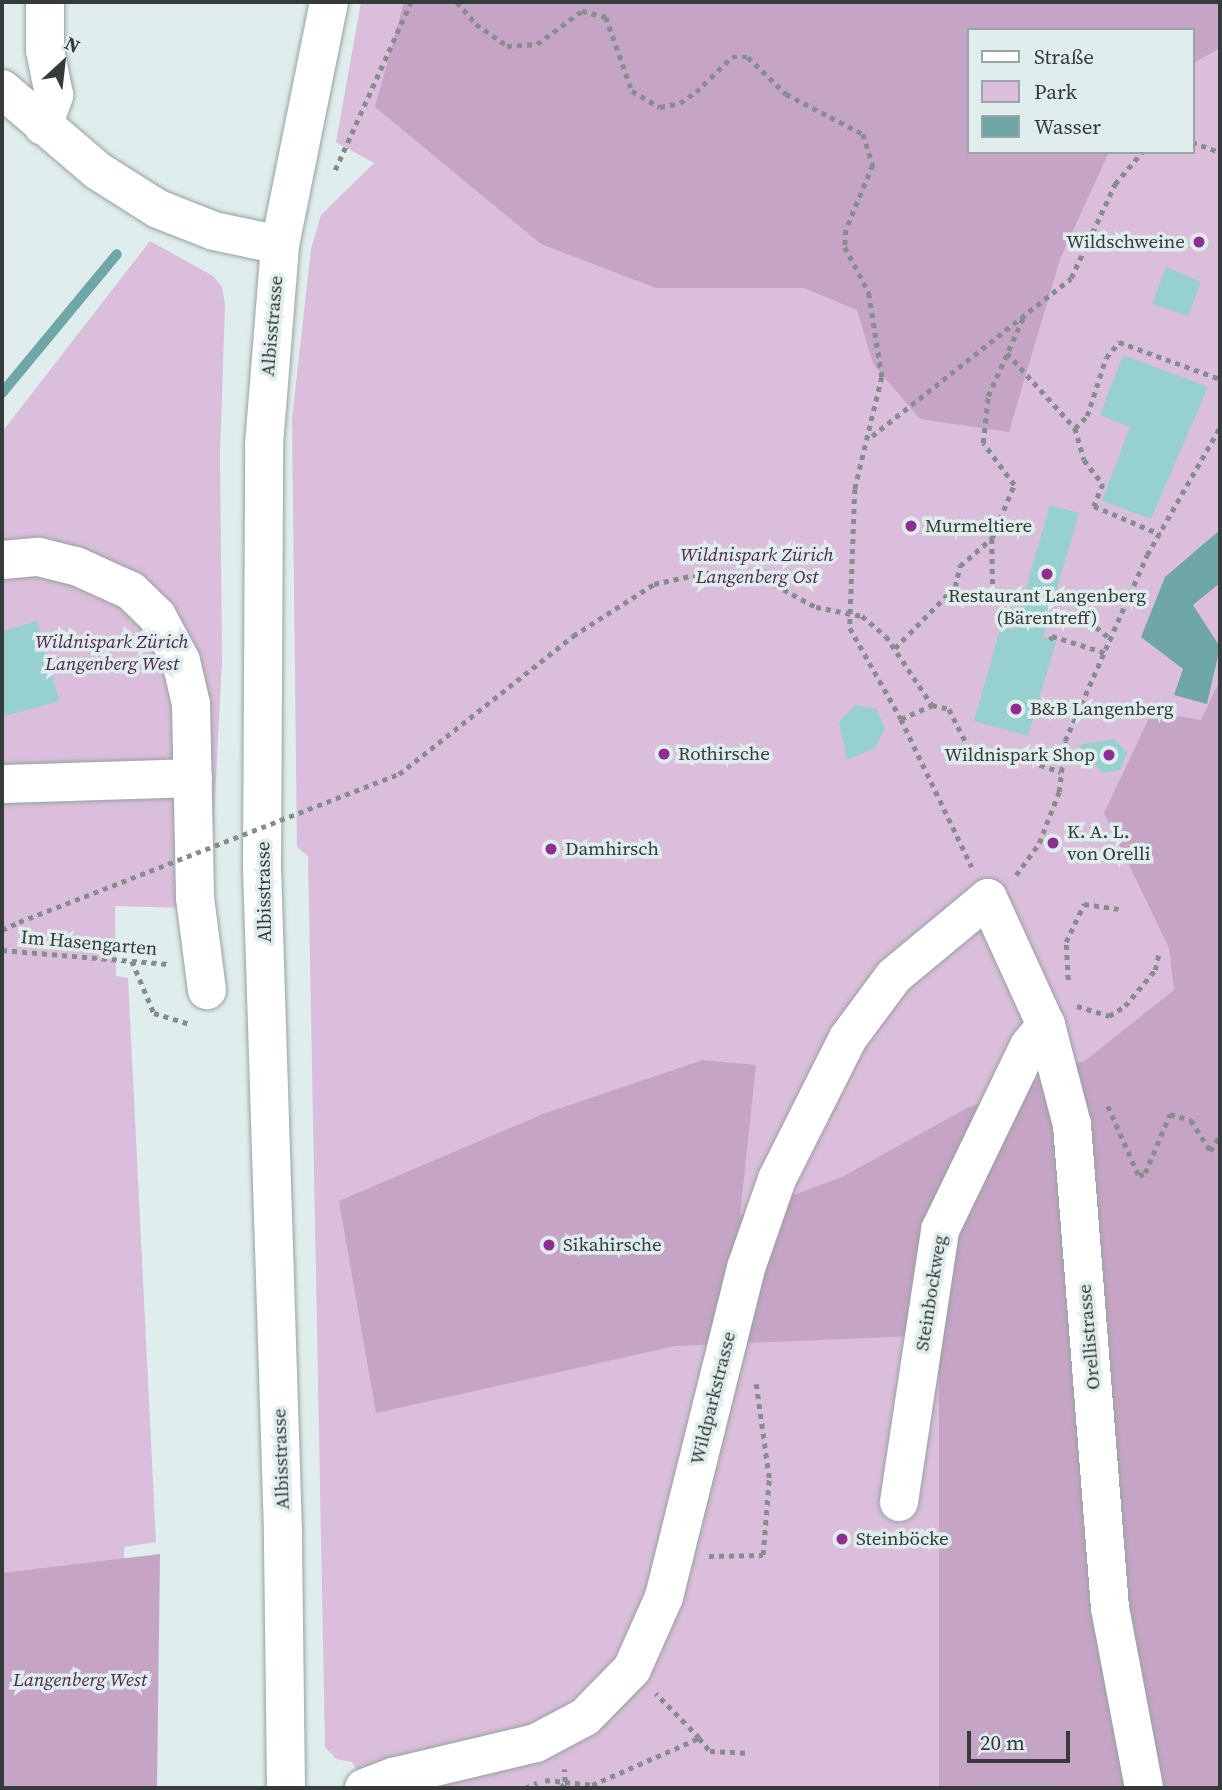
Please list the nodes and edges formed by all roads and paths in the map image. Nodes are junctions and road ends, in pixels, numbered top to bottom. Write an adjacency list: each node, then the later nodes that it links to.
1 (45, 2): 6 (main road)
2 (329, 2): 11 (main road, Albisstrasse)
3 (411, 2): 8 (path)
4 (457, 2): 17 (path)
5 (2, 89): 6 (main road)
6 (43, 126): 11 (main road)
7 (1194, 143): 9 (path)
8 (346, 148)
9 (1220, 152)
10 (1140, 154): 12 (path)
11 (280, 245): 51 (main road, Albisstrasse)
12 (1023, 317): 13 (path); 17 (path)
13 (1007, 353): 16 (path); 19 (path)
14 (1220, 379): 16 (path)
15 (1220, 427): 18 (path)
16 (1075, 428): 18 (path)
17 (871, 437): 22 (path)
18 (1160, 534): 25 (path)
19 (992, 538): 21 (path); 26 (path)
20 (2, 560): 31 (main road)
21 (993, 602)
22 (850, 613): 26 (path); 29 (path); 35 (path, bridge)
23 (1050, 615): 25 (path)
24 (1050, 640): 27 (path)
25 (1112, 640): 27 (path)
26 (895, 648): 28 (path)
27 (1106, 653): 30 (path)
28 (932, 705): 29 (path); 30 (path)
29 (901, 719): 33 (path)
30 (1061, 772): 33 (path)
31 (193, 778): 32 (main road); 39 (main road)
32 (2, 784)
33 (988, 898): 41 (main road, Orellistrasse); 47 (main road, Wildparkstrasse)
34 (1119, 909): 40 (path)
35 (2, 930)
36 (2, 950): 38 (path, Im Hasengarten)
37 (1159, 952): 41 (path)
38 (132, 961): 39 (path, Im Hasengarten); 42 (path)
39 (207, 990)
40 (1068, 991)
41 (1057, 1014): 46 (main road, Steinbockweg); 54 (main road, Orellistrasse)
42 (190, 1024)
43 (1106, 1101): 44 (path)
44 (1220, 1135)
45 (755, 1376): 47 (path)
46 (899, 1502)
47 (674, 1557): 48 (main road, Wildparkstrasse)
48 (632, 1669): 49 (path); 52 (main road, Wildparkstrasse)
49 (699, 1738): 50 (path); 53 (path)
50 (750, 1753)
51 (286, 1788)
52 (364, 1788)
53 (561, 1788)
54 (1144, 1788)

